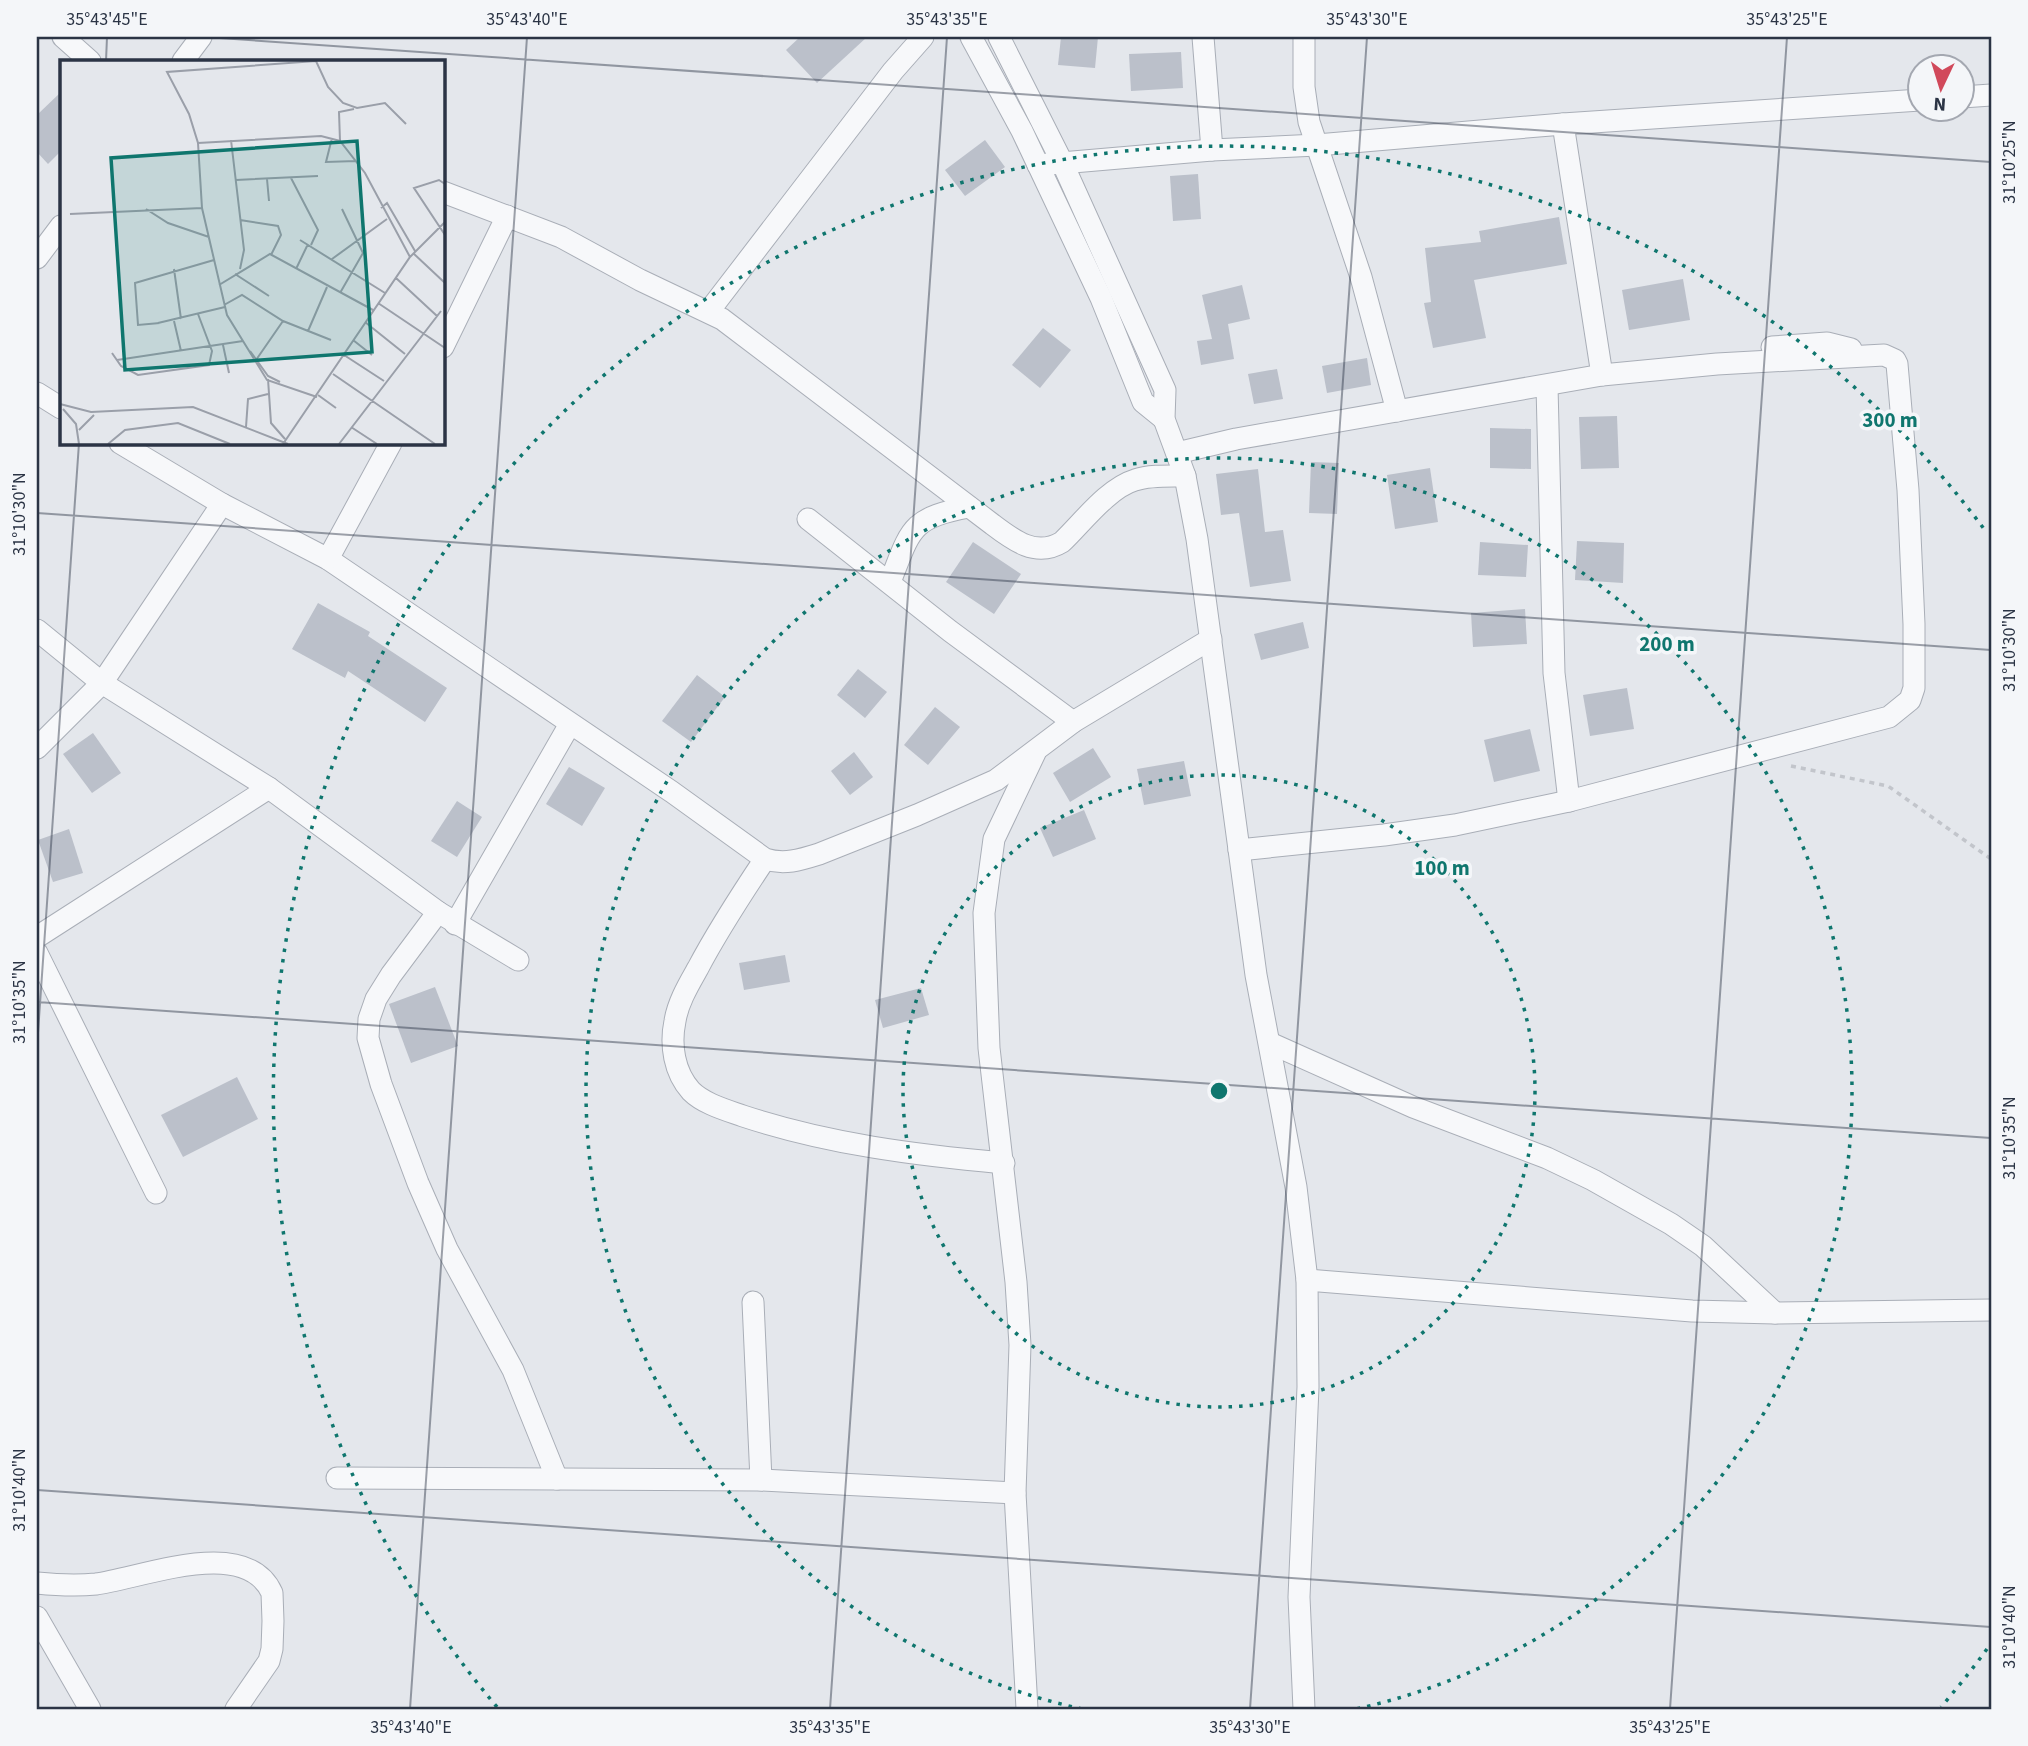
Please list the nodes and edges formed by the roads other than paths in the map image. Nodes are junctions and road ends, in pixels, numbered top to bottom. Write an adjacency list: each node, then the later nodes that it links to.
1 (63, 37): 8 (street)
2 (201, 37): 9 (street)
3 (923, 37): 20 (street)
4 (971, 37): 15 (street)
5 (999, 37): 14 (street)
6 (1203, 37): 13 (street)
7 (1304, 37): 12 (street)
8 (89, 60)
9 (184, 60)
10 (1906, 101): 11 (street)
11 (1563, 124): 12 (street); 22 (street)
12 (1317, 145): 13 (street); 26 (street)
13 (1212, 150): 14 (street)
14 (1062, 162): 15 (street); 27 (street)
15 (1038, 165): 27 (street)
16 (444, 192): 17 (street)
17 (507, 216): 20 (street); 21 (street)
18 (60, 227): 19 (street)
19 (38, 255)
20 (709, 311): 33 (street)
21 (444, 345)
22 (1601, 374): 23 (street); 45 (street)
23 (1547, 386): 26 (street); 45 (street)
24 (37, 393): 25 (street)
25 (60, 407)
26 (1397, 411): 30 (street)
27 (1164, 419): 30 (street)
28 (122, 444): 32 (street)
29 (390, 444): 35 (street)
30 (1177, 453): 31 (street)
31 (1185, 476): 33 (street); 38 (street)
32 (222, 503): 35 (street); 39 (street)
33 (969, 507): 36 (street)
34 (808, 519): 36 (street)
35 (328, 559): 41 (street)
36 (890, 582): 40 (street)
37 (37, 630): 39 (street)
38 (1211, 639): 40 (street); 46 (street)
39 (102, 683): 42 (street); 44 (street)
40 (1073, 722): 43 (street)
41 (570, 724): 47 (street); 48 (street)
42 (37, 748)
43 (1036, 751): 47 (street); 53 (street)
44 (269, 788): 48 (street); 49 (street)
45 (1569, 801): 46 (street)
46 (1239, 850): 52 (street)
47 (765, 859): 53 (street)
48 (446, 918): 51 (street); 60 (street)
49 (37, 937)
50 (37, 953): 54 (street)
51 (518, 960)
52 (1270, 1043): 55 (street); 58 (street)
53 (1004, 1163): 62 (street)
54 (156, 1193)
55 (1307, 1280): 58 (street); 68 (street)
56 (753, 1302): 61 (street)
57 (1991, 1310): 58 (street)
58 (1775, 1312)
59 (337, 1478): 60 (street)
60 (557, 1479): 61 (street)
61 (761, 1480): 62 (street)
62 (1015, 1493): 67 (street)
63 (37, 1583): 66 (street)
64 (37, 1617): 65 (street)
65 (90, 1709)
66 (236, 1709)
67 (1027, 1709)
68 (1304, 1709)

